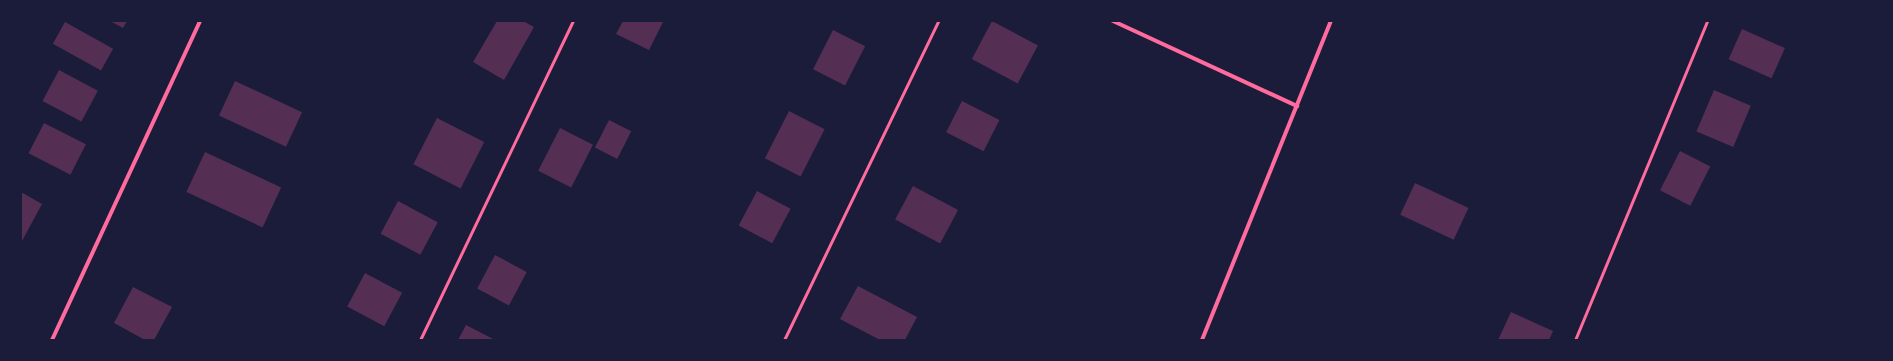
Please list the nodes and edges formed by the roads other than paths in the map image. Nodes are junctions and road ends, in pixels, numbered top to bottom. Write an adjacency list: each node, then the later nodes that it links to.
1 (200, 21): 8 (street)
2 (573, 21): 9 (lane)
3 (938, 21): 10 (lane)
4 (1112, 21): 7 (street)
5 (1331, 21): 7 (street)
6 (1707, 21): 12 (lane)
7 (1297, 106): 11 (street)
8 (52, 340)
9 (420, 340)
10 (784, 340)
11 (1202, 340)
12 (1575, 340)

